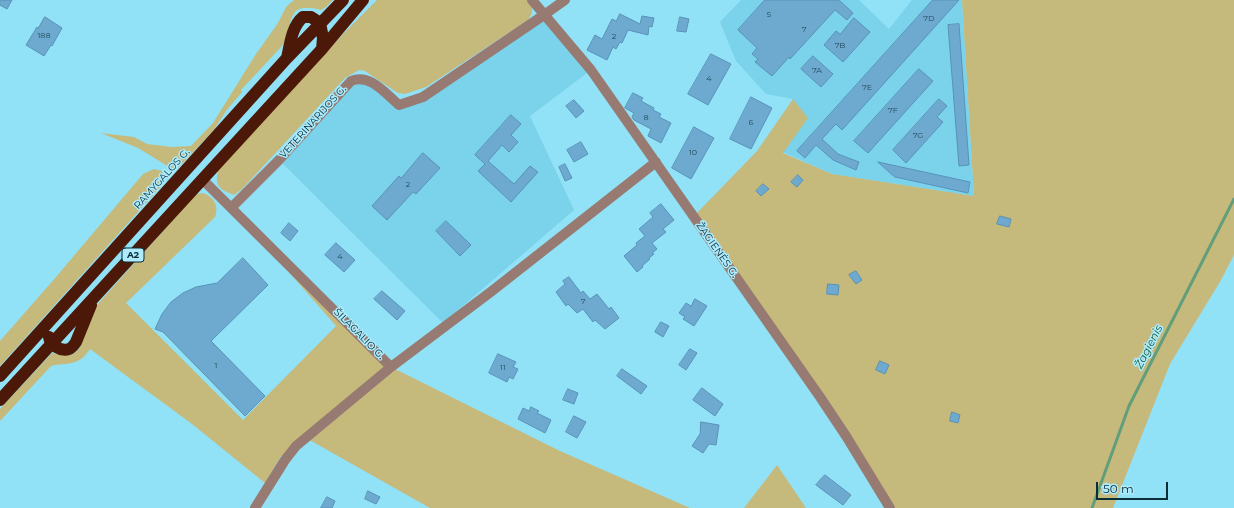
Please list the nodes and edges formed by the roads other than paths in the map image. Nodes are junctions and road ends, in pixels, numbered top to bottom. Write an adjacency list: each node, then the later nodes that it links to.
1 (343, 0): 6 (highway, RAMYGALOS G. / A2)
2 (363, 0): 7 (highway, A2)
3 (532, 0): 5 (street, ŽAGIENĖS G.)
4 (565, 0): 5 (street)
5 (544, 16): 9 (street, ŽAGIENĖS G.); 11 (street, VETERINARIJOS G.)
6 (320, 23): 7 (highway); 8 (highway, RAMYGALOS G. / A2); 8 (highway)
7 (322, 49): 10 (highway, A2)
8 (287, 58): 12 (highway, RAMYGALOS G. / A2)
9 (656, 162): 15 (street); 19 (street, ŽAGIENĖS G.)
10 (202, 179): 11 (street, ŠILAGALIO G.); 13 (highway, A2)
11 (232, 207): 15 (street, ŠILAGALIO G.)
12 (74, 294): 14 (highway); 16 (highway, RAMYGALOS G. / A2)
13 (94, 298): 14 (highway, A2); 14 (highway)
14 (52, 343): 17 (highway, A2)
15 (391, 367): 18 (street, ŠILAGALIO G.)
16 (0, 376)
17 (0, 400)
18 (255, 508)
19 (890, 508)

